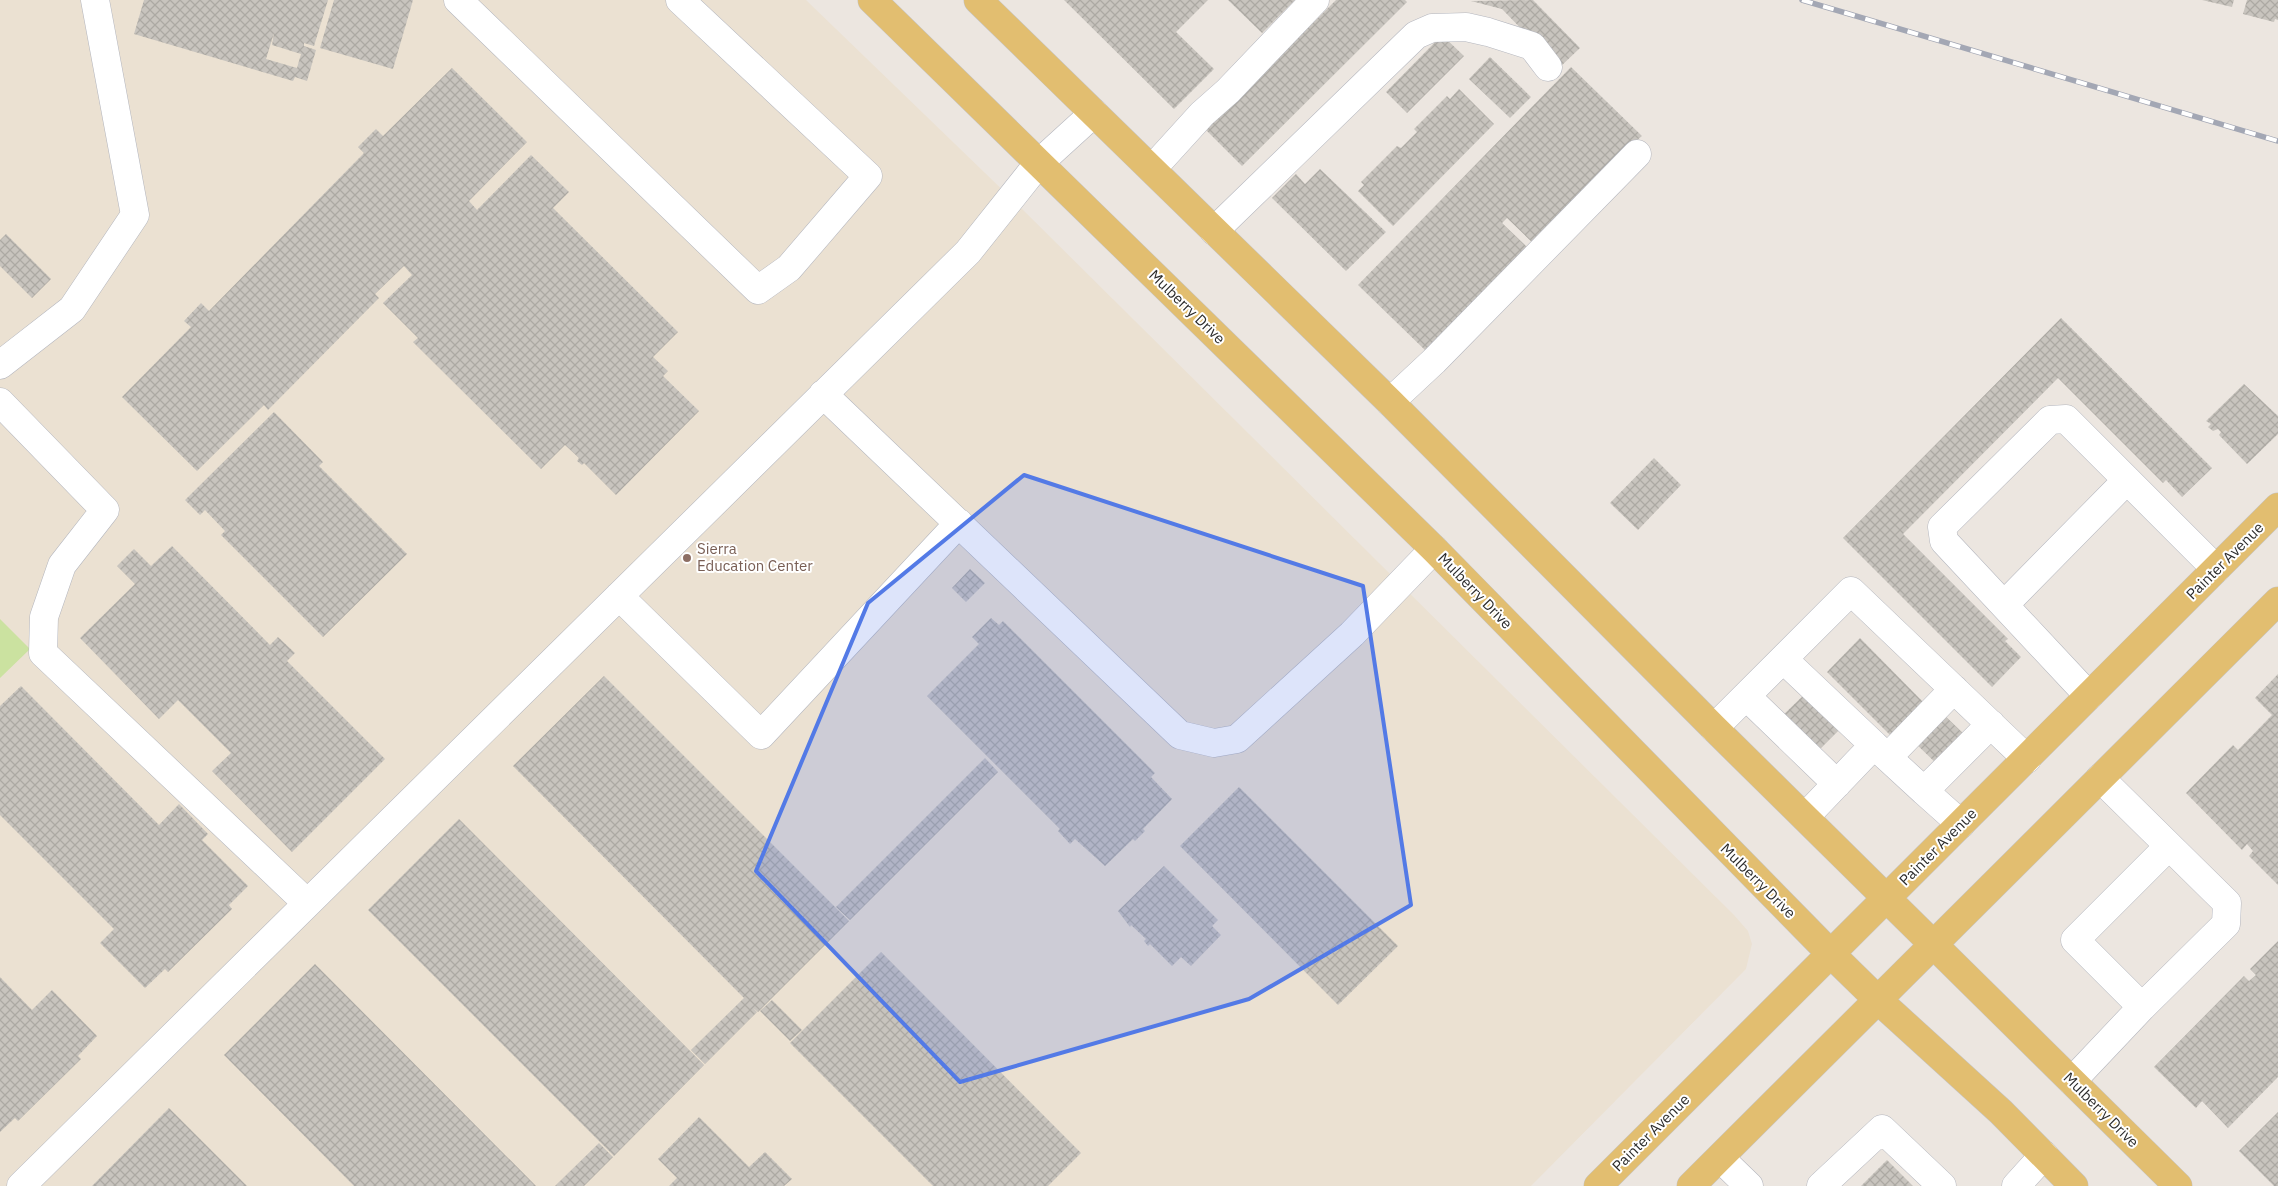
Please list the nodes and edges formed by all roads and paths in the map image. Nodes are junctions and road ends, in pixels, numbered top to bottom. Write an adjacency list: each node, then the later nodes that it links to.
1 (95, 0): 13 (lane)
2 (458, 0): 3 (lane)
3 (680, 0)
4 (872, 0): 10 (main road, Mulberry Drive)
5 (978, 0): 8 (main road, Mulberry Drive)
6 (1314, 0): 11 (lane)
7 (1548, 66): 12 (lane)
8 (1094, 113): 10 (lane); 11 (main road, Mulberry Drive)
9 (1636, 154): 16 (lane)
10 (1038, 164): 14 (lane); 20 (main road, Mulberry Drive)
11 (1152, 169): 12 (main road, Mulberry Drive)
12 (1214, 230): 16 (main road, Mulberry Drive)
13 (0, 365)
14 (823, 394): 19 (lane); 22 (lane)
15 (0, 402): 40 (lane)
16 (1390, 402): 30 (main road, Mulberry Drive)
17 (2127, 480): 21 (lane); 24 (lane); 24 (lane)
18 (2278, 508): 21 (main road, Painter Avenue)
19 (959, 523): 20 (lane); 22 (lane)
20 (1434, 549): 42 (main road, Mulberry Drive)
21 (2216, 569): 28 (main road, Painter Avenue)
22 (619, 596): 40 (lane)
23 (2278, 601): 33 (main road)
24 (2004, 605): 28 (lane)
25 (1783, 659): 26 (lane); 27 (lane); 31 (lane)
26 (1954, 689): 29 (lane); 31 (lane)
27 (1746, 696): 30 (lane); 34 (lane)
28 (2089, 696): 32 (main road, Painter Avenue)
29 (1991, 724): 32 (lane); 35 (lane)
30 (1714, 728): 36 (main road, Mulberry Drive)
31 (1881, 751): 34 (lane); 35 (lane)
32 (2027, 759): 37 (main road, Painter Avenue)
33 (2100, 778): 38 (lane); 41 (main road)
34 (1837, 784): 36 (lane)
35 (1924, 791): 37 (lane)
36 (1805, 817): 39 (main road, Mulberry Drive)
37 (1961, 824): 39 (main road, Painter Avenue)
38 (2169, 846): 44 (lane); 44 (lane)
39 (1886, 898): 41 (main road, Mulberry Drive); 42 (main road, Painter Avenue)
40 (307, 903): 48 (lane)
41 (1934, 944): 43 (main road); 45 (main road, Mulberry Drive)
42 (1831, 954): 43 (main road, Mulberry Drive); 49 (main road, Painter Avenue)
43 (1878, 1000): 46 (main road, Mulberry Drive); 47 (main road)
44 (2142, 1007): 45 (lane)
45 (2072, 1081): 56 (main road, Mulberry Drive)
46 (2044, 1155): 54 (lane); 55 (main road, Mulberry Drive)
47 (1720, 1158): 50 (main road); 51 (lane)
48 (21, 1186)
49 (1598, 1186)
50 (1692, 1186)
51 (1749, 1186)
52 (1821, 1186): 53 (lane)
53 (1942, 1186)
54 (2016, 1186)
55 (2074, 1186)
56 (2178, 1186)

